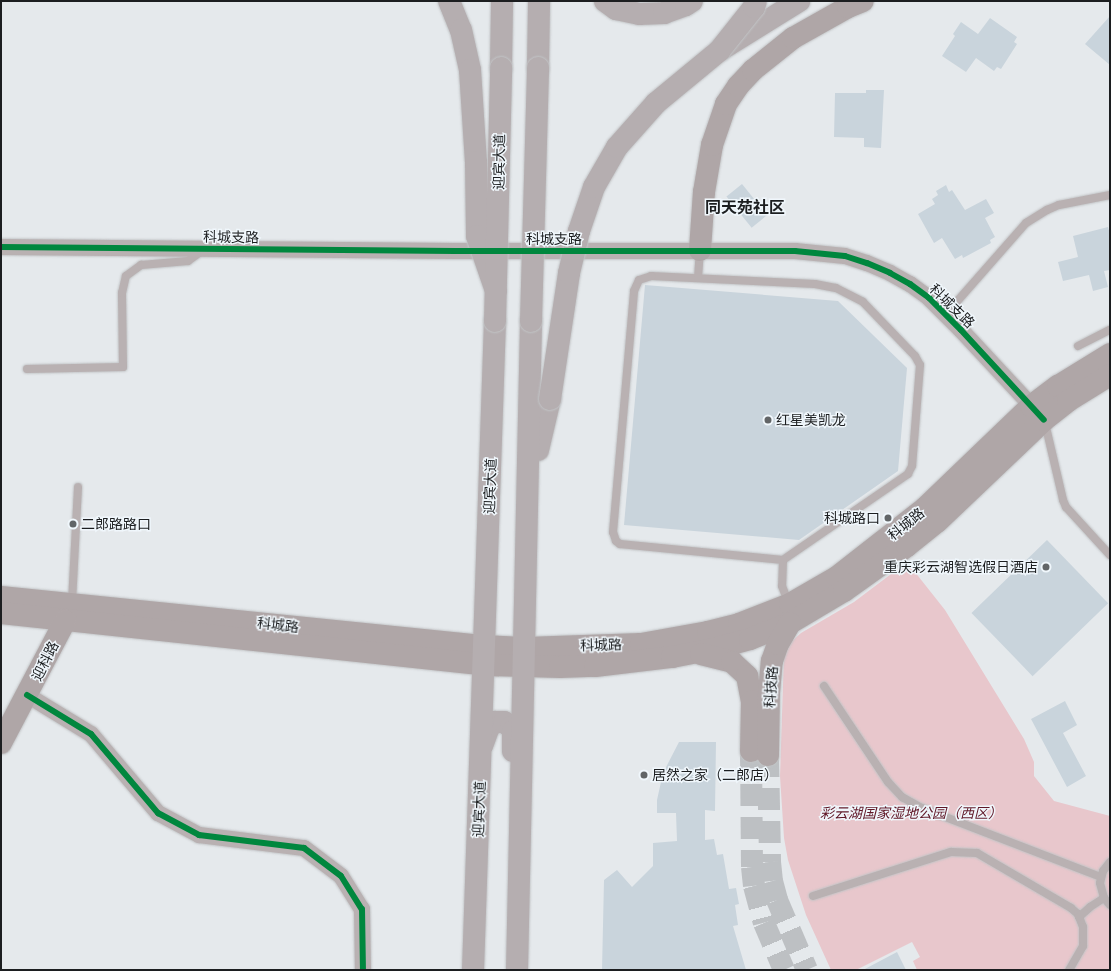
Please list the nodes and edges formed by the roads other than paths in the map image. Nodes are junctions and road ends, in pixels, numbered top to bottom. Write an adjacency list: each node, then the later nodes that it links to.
1 (449, 1): 15 (highway, bridge)
2 (502, 1): 15 (highway, 迎宾大道, bridge)
3 (539, 1): 24 (highway, bridge)
4 (605, 1): 5 (highway)
5 (692, 1)
6 (756, 1): 9 (highway, bridge)
7 (799, 1): 9 (highway)
8 (863, 1): 13 (main road)
9 (719, 51): 24 (highway, bridge)
10 (1110, 195): 16 (lane)
11 (1, 247): 12 (street, 科城支路)
12 (206, 249): 13 (street, 科城支路); 20 (lane)
13 (700, 250): 14 (lane); 16 (street, 科城支路)
14 (698, 278): 26 (lane); 26 (lane)
15 (496, 292): 32 (highway, 迎宾大道, bridge)
16 (946, 314): 22 (street, 科城支路)
17 (1110, 330): 18 (lane)
18 (1078, 346)
19 (1110, 354): 22 (main road, 科城路)
20 (27, 369)
21 (1110, 375): 22 (main road, 科城路)
22 (1038, 413): 25 (lane); 30 (main road, 科城路)
23 (78, 488): 29 (lane)
24 (528, 494): 33 (highway)
25 (1110, 555)
26 (783, 560): 30 (lane)
27 (1, 597): 29 (main road, 科城路)
28 (1, 613): 29 (main road, 科城路)
29 (69, 613): 32 (main road, 科城路); 35 (main road, 迎科路)
30 (790, 614): 31 (main road, 科城路); 31 (main road, 科技路); 33 (main road, 科城路)
31 (696, 652): 33 (main road, 科城路)
32 (484, 656): 33 (main road, 科城路); 37 (highway, 迎宾大道)
33 (524, 657): 39 (highway)
34 (824, 686): 40 (lane)
35 (27, 695): 36 (main road, 迎科路); 45 (street)
36 (1, 743)
37 (481, 749): 39 (highway); 46 (highway, 迎宾大道)
38 (1110, 862): 40 (lane)
39 (520, 866): 47 (highway)
40 (1101, 876): 42 (lane)
41 (813, 896): 44 (lane)
42 (1104, 898): 43 (lane); 44 (lane)
43 (1110, 905)
44 (1079, 917): 48 (lane)
45 (363, 970)
46 (473, 970)
47 (517, 970)
48 (1069, 970)

